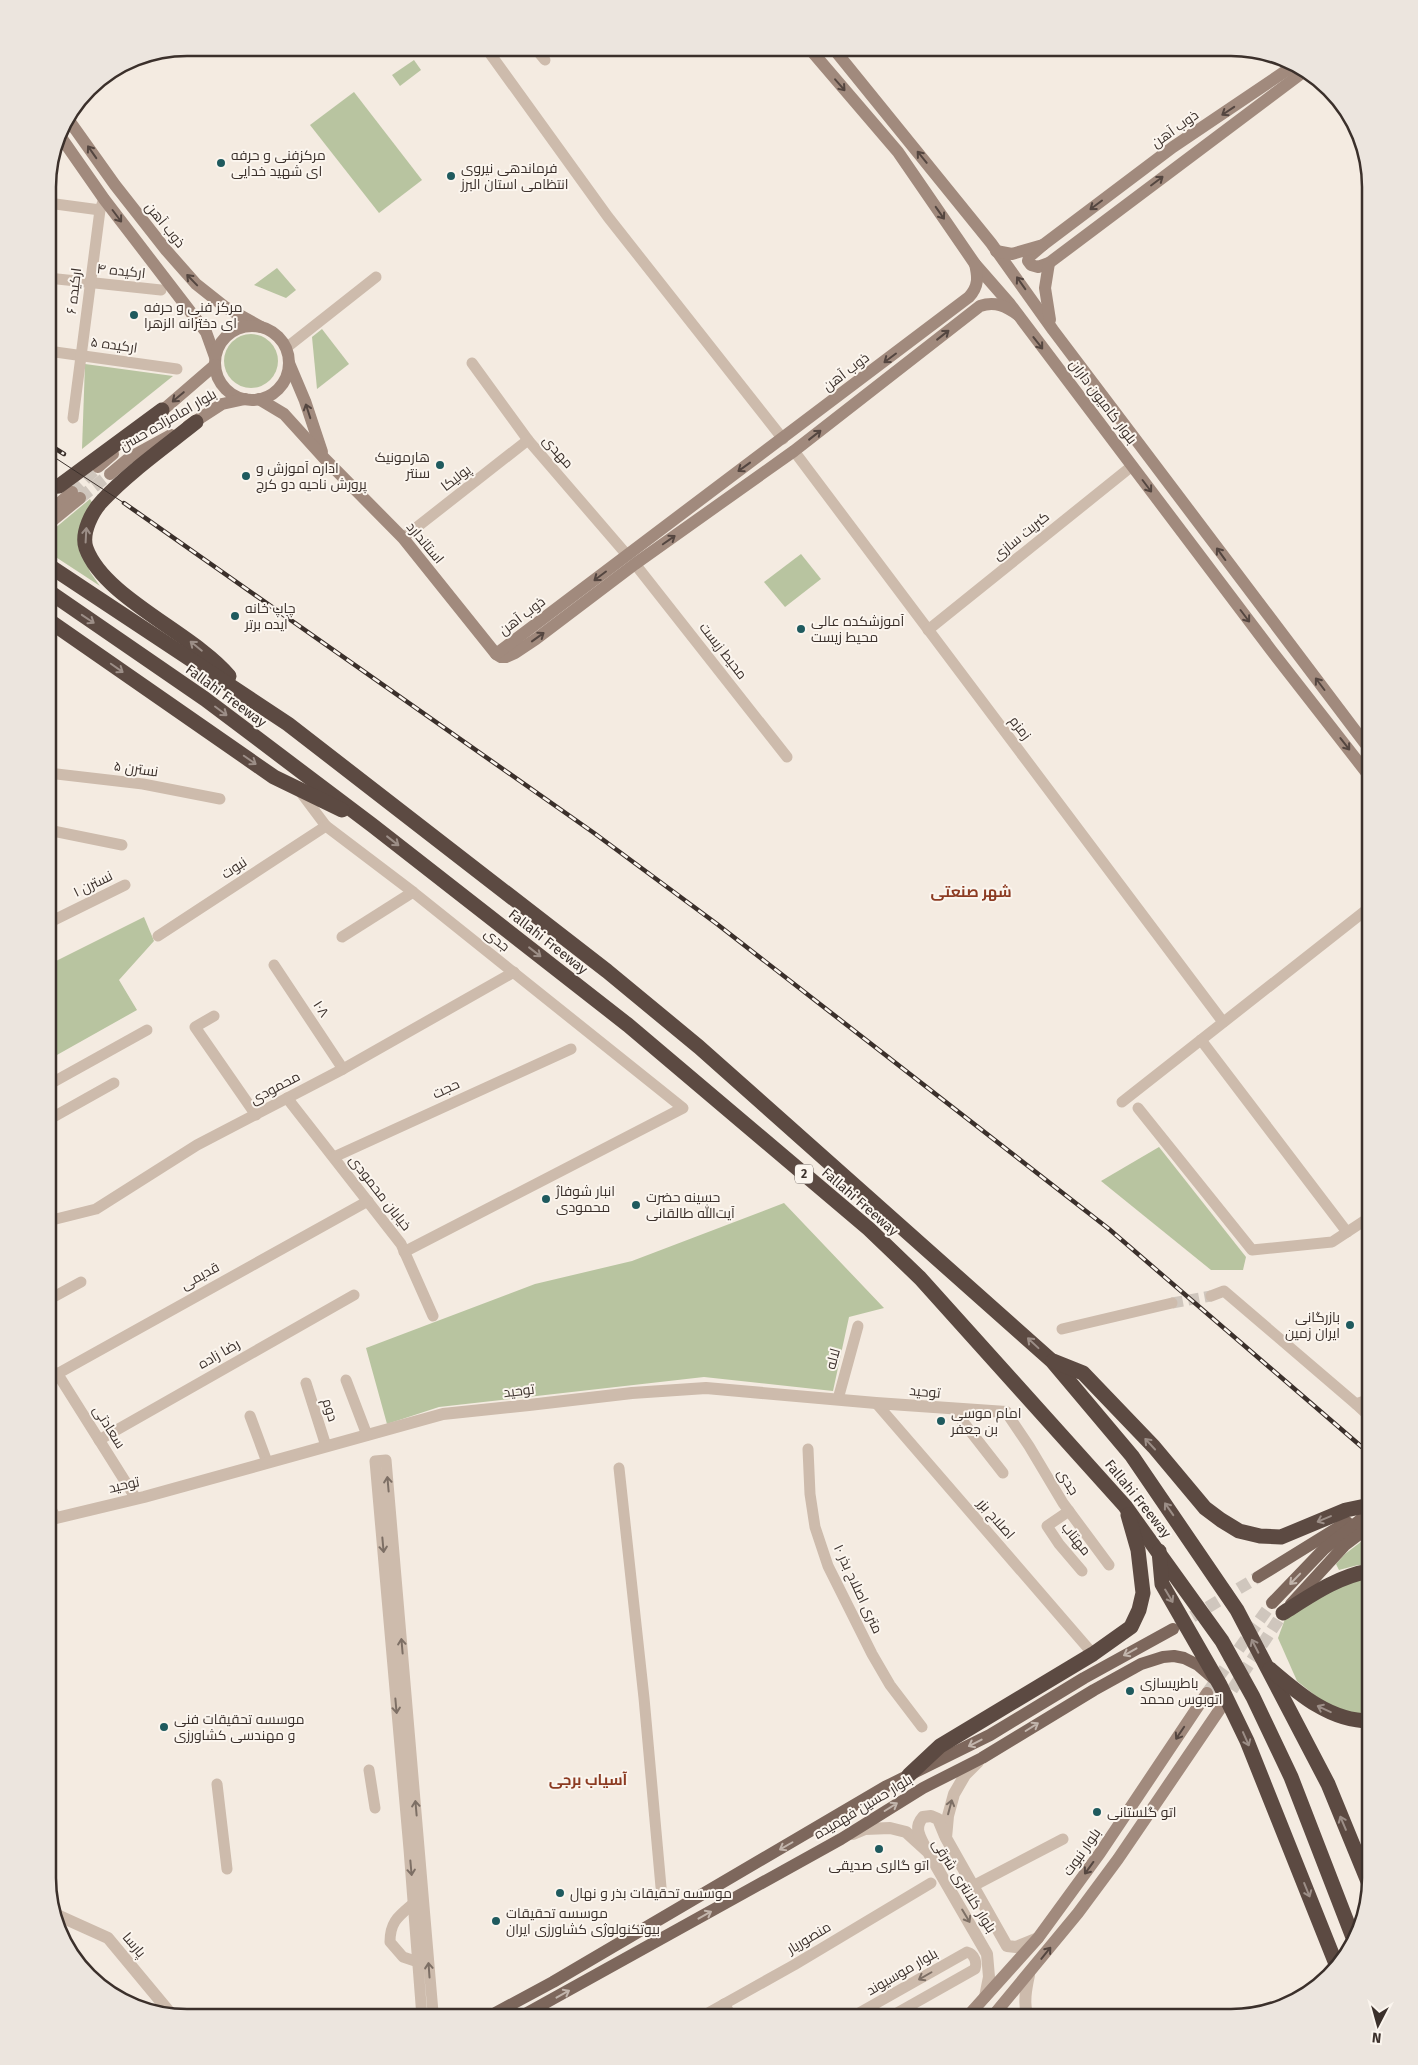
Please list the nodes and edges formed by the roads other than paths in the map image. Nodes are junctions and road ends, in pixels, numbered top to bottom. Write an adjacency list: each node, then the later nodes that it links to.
1 (492, 56): 38 (street)
2 (542, 56): 5 (street)
3 (816, 57): 16 (main road, بلوار کامیون داران, one-way to 16)
4 (840, 57): 14 (main road, بلوار کامیون داران, one-way to 4)
5 (545, 60)
6 (1288, 69): 13 (main road, ذوب آهن, one-way to 13)
7 (1299, 75): 15 (main road, one-way to 7)
8 (72, 125): 10 (main road, ذوب آهن, one-way to 8)
9 (64, 143): 12 (main road)
10 (115, 185): 12 (main road); 22 (main road, ذوب آهن, one-way to 10)
11 (57, 203): 12 (street)
12 (102, 205): 19 (street, ارکیده ۶); 27 (main road, one-way to 27)
13 (1043, 245): 14 (main road, ذوب آهن); 15 (main road)
14 (996, 251): 23 (main road, بلوار کامیون داران, one-way to 14)
15 (1049, 263): 23 (main road)
16 (975, 264): 21 (main road, بلوار کامیون داران); 38 (main road, ذوب آهن, one-way to 38)
17 (376, 277): 24 (street)
18 (57, 279): 19 (street, ارکیده ۴)
19 (90, 282): 20 (street, ارکیده ۴); 26 (street, ارکیده ۶)
20 (162, 290)
21 (1018, 315): 37 (main road, بلوار کامیون داران, one-way to 37); 40 (main road, ذوب آهن, one-way to 21)
22 (261, 327): 24 (main road); 27 (main road)
23 (1053, 330): 34 (main road, بلوار کامیون داران)
24 (286, 348): 28 (main road)
25 (57, 352): 26 (street, ارکیده ۵)
26 (81, 355): 30 (street, ارکیده ۵); 35 (street, ارکیده ۶)
27 (215, 361): 31 (main road); 33 (main road, بلوار امامزاده حسن, one-way to 33)
28 (289, 363): 32 (main road); 41 (main road, استاندارد, one-way to 28)
29 (472, 364): 39 (street, مهدی)
30 (177, 369)
31 (245, 399): 32 (main road); 36 (main road, بلوار امامزاده حسن)
32 (259, 399): 41 (main road, استاندارد)
33 (162, 410): 43 (main road, بلوار امامزاده حسن); 45 (highway)
34 (1120, 417): 37 (main road); 56 (main road, بلوار کامیون داران, one-way to 34)
35 (73, 418)
36 (196, 422): 44 (main road, بلوار امامزاده حسن); 55 (highway, one-way to 36)
37 (1104, 428): 42 (main road, بلوار کامیون داران)
38 (783, 439): 49 (main road, ذوب آهن, one-way to 49)
39 (528, 440): 48 (street, پولیکا); 49 (street, مهدی)
40 (794, 451): 49 (main road, ذوب آهن, one-way to 40); 53 (street, زمزم)
41 (323, 457): 48 (main road, استاندارد)
42 (1132, 466): 53 (street, کبریت سازی); 58 (main road, بلوار کامیون داران, one-way to 58)
43 (98, 467)
44 (110, 474)
45 (57, 486)
46 (57, 507): 47 (main road)
47 (57, 515)
48 (403, 538): 54 (main road, استاندارد)
49 (631, 559): 54 (main road, ذوب آهن); 57 (street, محیط زیست)
50 (57, 570): 55 (highway, Fallahi Freeway / 2)
51 (57, 597): 62 (highway, Fallahi Freeway / 2, one-way to 62)
52 (57, 626): 60 (highway, one-way to 60)
53 (928, 630): 75 (street, زمزم)
54 (496, 654)
55 (243, 693): 101 (highway, Fallahi Freeway / 2, one-way to 55)
56 (1362, 739)
57 (787, 757)
58 (1362, 767)
59 (57, 774): 61 (street, نسترن ۵)
60 (299, 790): 62 (highway); 63 (street, جدی)
61 (220, 799)
62 (372, 825): 122 (highway, Fallahi Freeway / 2, one-way to 122)
63 (326, 826): 67 (street, جدی); 70 (street, نبوت)
64 (57, 832): 65 (street)
65 (122, 844)
66 (125, 885): 69 (street, نسترن ۱)
67 (413, 892): 71 (street); 73 (street, جدی)
68 (1362, 913): 75 (street)
69 (57, 919)
70 (158, 936)
71 (342, 937)
72 (274, 965): 79 (street, ۱۰۸)
73 (514, 972): 79 (street, محمودی); 92 (street, جدی)
74 (214, 1016): 86 (street)
75 (1223, 1022): 77 (street)
76 (147, 1030): 80 (street)
77 (1201, 1040): 83 (street); 91 (street)
78 (571, 1048): 87 (street, حجت)
79 (343, 1069): 82 (street, محمودی)
80 (56, 1079)
81 (114, 1083): 85 (street)
82 (288, 1098): 86 (street, محمودی); 87 (street, خیابان محمودی)
83 (1122, 1102)
84 (1138, 1108): 91 (street)
85 (56, 1115)
86 (256, 1115): 89 (street, محمودی)
87 (334, 1157): 88 (street, خیابان محمودی)
88 (368, 1201): 92 (street, خیابان محمودی); 102 (street, قدیمی)
89 (56, 1219)
90 (1362, 1222): 91 (street)
91 (1347, 1232)
92 (404, 1252): 98 (street, خیابان محمودی)
93 (80, 1282): 94 (street)
94 (56, 1295)
95 (354, 1295): 115 (street, رضا زاده)
96 (1211, 1296): 109 (street)
97 (1172, 1303): 100 (street)
98 (433, 1316)
99 (858, 1326): 106 (street, لاله)
100 (1062, 1329)
101 (1052, 1361): 123 (highway, one-way to 101); 137 (highway, Fallahi Freeway / 2, one-way to 101)
102 (56, 1374)
103 (346, 1380): 114 (street)
104 (56, 1382): 115 (street, سعادتی)
105 (306, 1383): 116 (street, دوم)
106 (838, 1399): 108 (street, توحید); 114 (street, توحید)
107 (1362, 1402): 109 (street)
108 (876, 1403): 110 (street, توحید); 136 (street, اصلاح بزر)
109 (1356, 1404): 111 (street)
110 (953, 1409): 112 (street, توحید); 120 (street)
111 (1362, 1410)
112 (1006, 1412): 124 (street, جدی)
113 (250, 1416): 118 (street)
114 (367, 1435): 116 (street, توحید)
115 (99, 1440): 121 (street, سعادتی)
116 (326, 1446): 118 (street, توحید)
117 (808, 1449): 142 (street, ۱۰ متری اصلاح بذر)
118 (267, 1462): 121 (street, توحید)
119 (618, 1468): 155 (street)
120 (1003, 1473)
121 (135, 1497): 126 (street, توحید)
122 (1125, 1506): 129 (highway, Fallahi Freeway / 2); 136 (highway)
123 (1362, 1507)
124 (1068, 1511): 130 (street, جدی); 131 (street, مهتاب)
125 (1362, 1511): 133 (main road)
126 (56, 1518)
127 (1362, 1518): 134 (main road, one-way to 134)
128 (1362, 1532): 134 (main road)
129 (1158, 1550): 138 (highway, one-way to 138); 162 (highway, Fallahi Freeway / 2)
130 (1109, 1565)
131 (1082, 1571)
132 (1362, 1573): 134 (highway)
133 (1258, 1577)
134 (1277, 1608)
135 (1173, 1628): 145 (main road, بلوار حسین فهمیده, one-way to 145)
136 (1093, 1654): 145 (highway)
137 (1264, 1664): 141 (highway, one-way to 137); 152 (highway, Fallahi Freeway / 2, one-way to 137)
138 (1220, 1685): 143 (main road, بلوار حسین فهمیده, one-way to 138); 164 (highway, one-way to 164)
139 (1207, 1692): 163 (main road, بلوار نبوت, one-way to 163)
140 (1220, 1709): 166 (main road, one-way to 140)
141 (1362, 1721)
142 (922, 1727)
143 (982, 1758): 148 (street, بلوار کلانتری شرقی, one-way to 143); 150 (main road, بلوار حسین فهمیده, one-way to 143)
144 (370, 1770): 147 (street)
145 (909, 1775): 159 (main road, بلوار حسین فهمیده, one-way to 159)
146 (217, 1784): 153 (street)
147 (375, 1808)
148 (946, 1838): 151 (street); 156 (street, بلوار کلانتری شرقی)
149 (1063, 1838): 156 (street)
150 (841, 1839): 151 (street, بلوار کلانتری شرقی); 161 (main road, بلوار حسین فهمیده, one-way to 150)
151 (928, 1852): 157 (street, بلوار کلانتری شرقی)
152 (1362, 1867)
153 (227, 1869)
154 (931, 1883): 168 (street, منصوریار)
155 (661, 1886)
156 (973, 1886): 157 (street); 163 (street, بلوار کلانتری شرقی)
157 (954, 1896): 167 (street, بلوار کلانتری شرقی, one-way to 167)
158 (414, 1903): 165 (street); 165 (street); 171 (street, one-way to 158)
159 (673, 1911): 161 (main road); 172 (main road, بلوار حسین فهمیده)
160 (63, 1918): 169 (street, پارسا)
161 (683, 1928): 173 (main road, بلوار حسین فهمیده, one-way to 161)
162 (1350, 1931)
163 (1038, 1938): 167 (main road, بلوار نبوت)
164 (1334, 1959)
165 (418, 1962): 170 (street)
166 (1029, 1975): 179 (main road); 180 (street)
167 (985, 1997): 178 (main road, بلوار نبوت)
168 (724, 2004): 174 (street, منصوریار); 175 (street)
169 (165, 2006)
170 (421, 2008)
171 (433, 2008)
172 (503, 2008)
173 (536, 2008)
174 (716, 2009)
175 (727, 2009)
176 (867, 2009): 177 (street, بلوار موسیوند, one-way to 176)
177 (905, 2009)
178 (974, 2009)
179 (999, 2009)
180 (1025, 2009)

